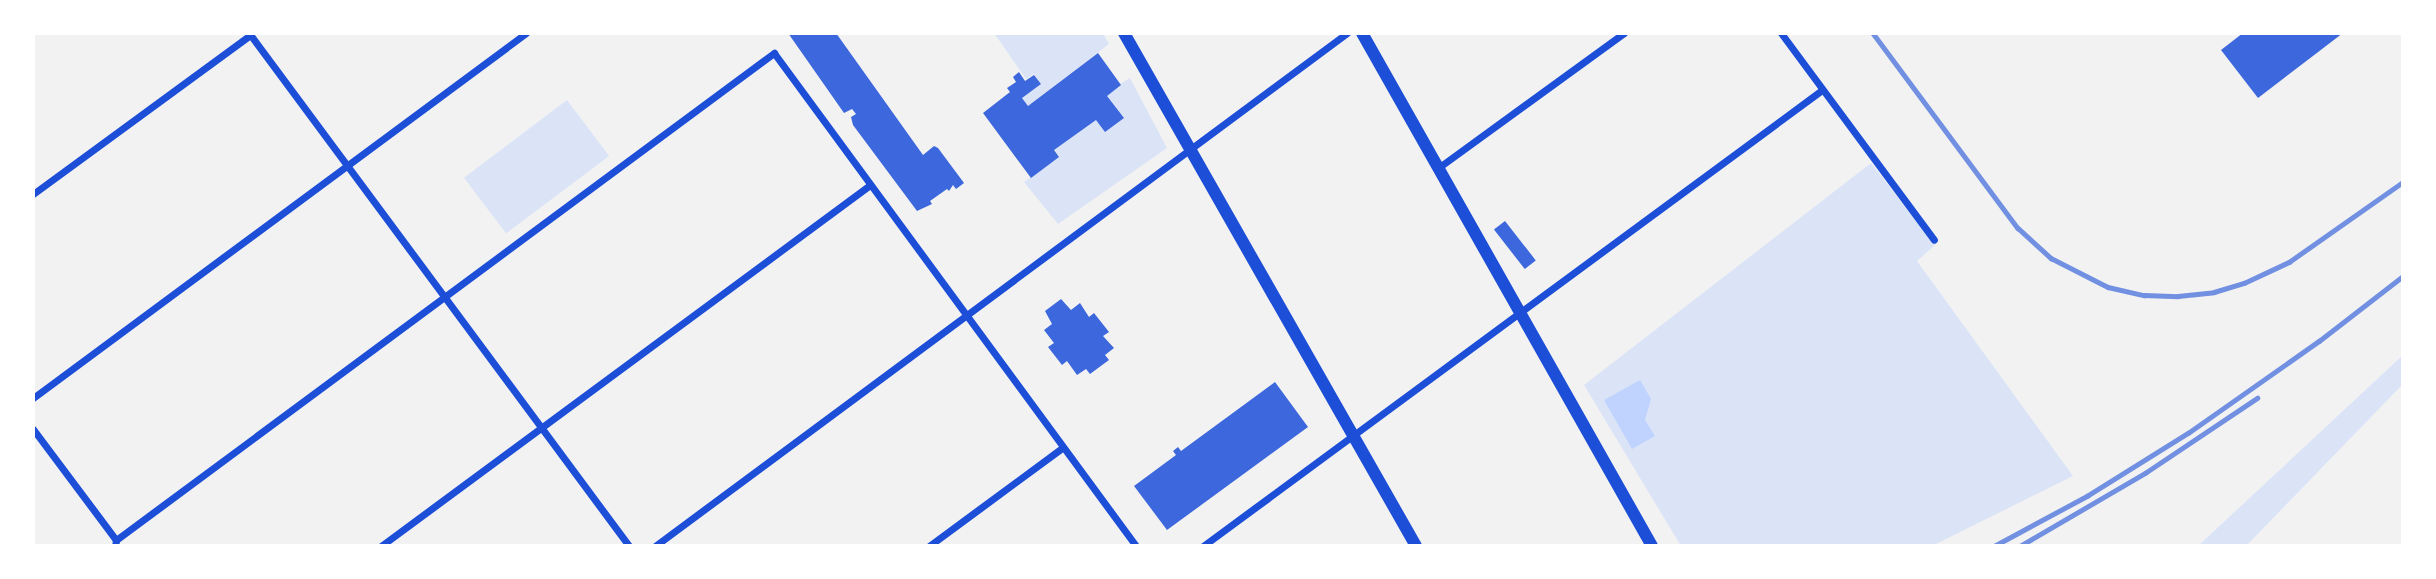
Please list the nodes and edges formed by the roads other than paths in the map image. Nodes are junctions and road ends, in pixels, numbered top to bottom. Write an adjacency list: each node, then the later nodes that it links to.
1 (526, 33): 10 (street)
2 (1124, 33): 9 (street)
3 (1348, 33): 9 (street)
4 (1362, 33): 11 (street)
5 (1624, 33): 11 (street)
6 (1781, 33): 8 (street)
7 (250, 34): 10 (street); 13 (street)
8 (1822, 90): 14 (street); 16 (street)
9 (1190, 150): 17 (street); 21 (street)
10 (347, 166): 15 (street); 18 (street)
11 (1438, 168): 16 (street)
12 (870, 184): 15 (street); 17 (street); 19 (street)
13 (33, 194)
14 (1934, 240)
15 (445, 297): 19 (street); 23 (street)
16 (1518, 311): 21 (street); 31 (street)
17 (966, 316): 22 (street); 26 (street)
18 (33, 398)
19 (541, 427): 24 (street); 25 (street)
20 (33, 429): 23 (street)
21 (1353, 434): 29 (street); 30 (street)
22 (1062, 448): 27 (street); 28 (street)
23 (115, 543)
24 (382, 546)
25 (629, 546)
26 (655, 546)
27 (929, 546)
28 (1136, 546)
29 (1203, 546)
30 (1416, 546)
31 (1652, 546)

